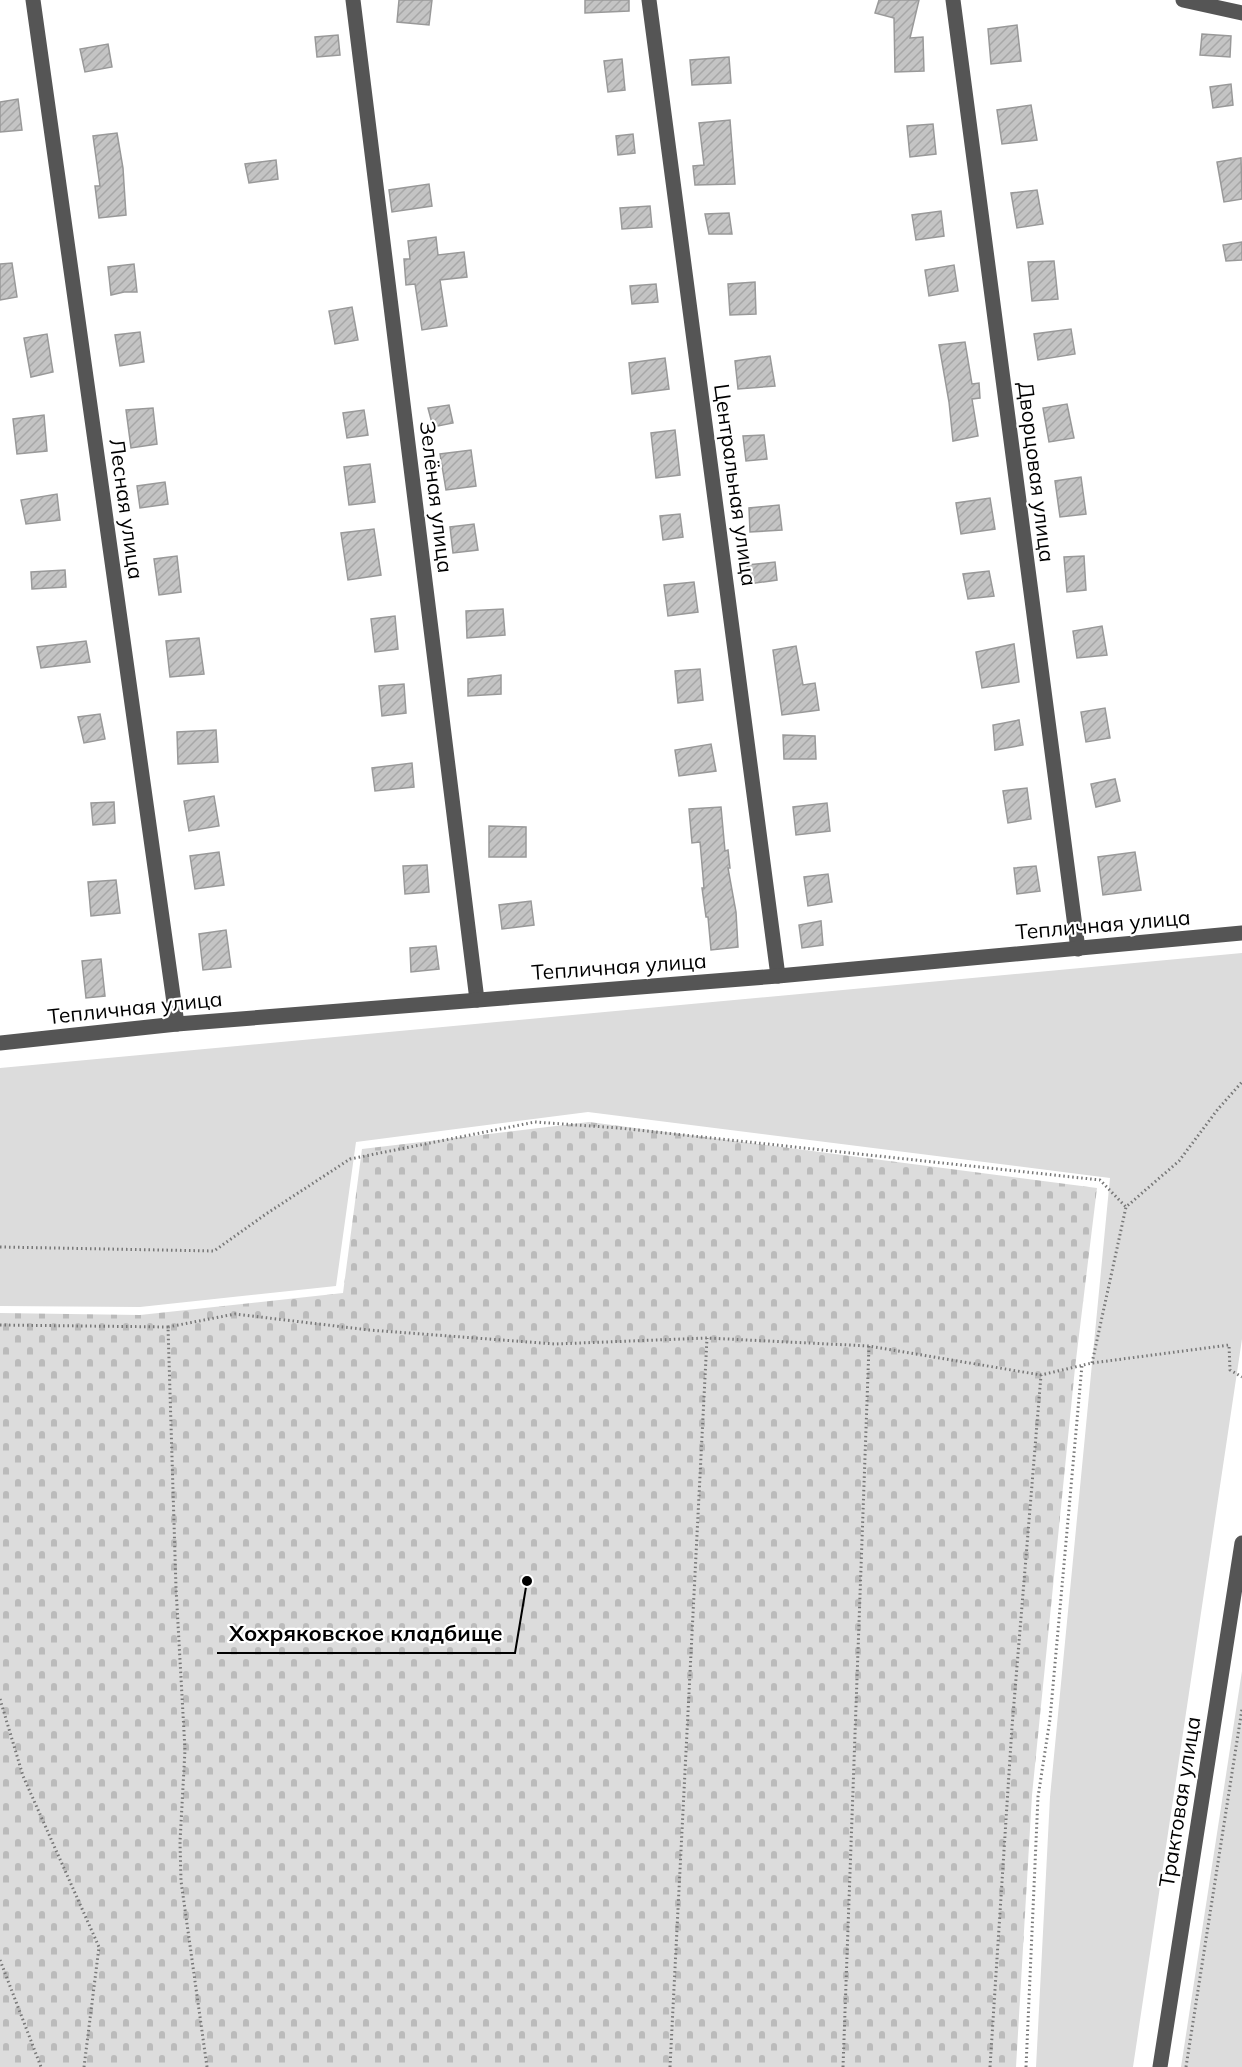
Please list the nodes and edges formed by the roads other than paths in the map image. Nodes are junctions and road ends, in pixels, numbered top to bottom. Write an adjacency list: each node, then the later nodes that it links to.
1 (33, 0): 11 (street, Лесная улица)
2 (353, 0): 10 (street, Зелёная улица)
3 (649, 0): 9 (street, Центральная улица)
4 (953, 0): 8 (street, Дворцовая улица)
5 (1183, 0): 6 (street)
6 (1242, 13)
7 (1242, 933): 8 (street, Тепличная улица)
8 (1078, 949): 9 (street, Тепличная улица)
9 (778, 976): 10 (street, Тепличная улица)
10 (477, 1000): 11 (street, Тепличная улица)
11 (177, 1024): 12 (street, Тепличная улица)
12 (0, 1043)
13 (1242, 1543): 14 (street, Трактовая улица)
14 (1160, 2067)

